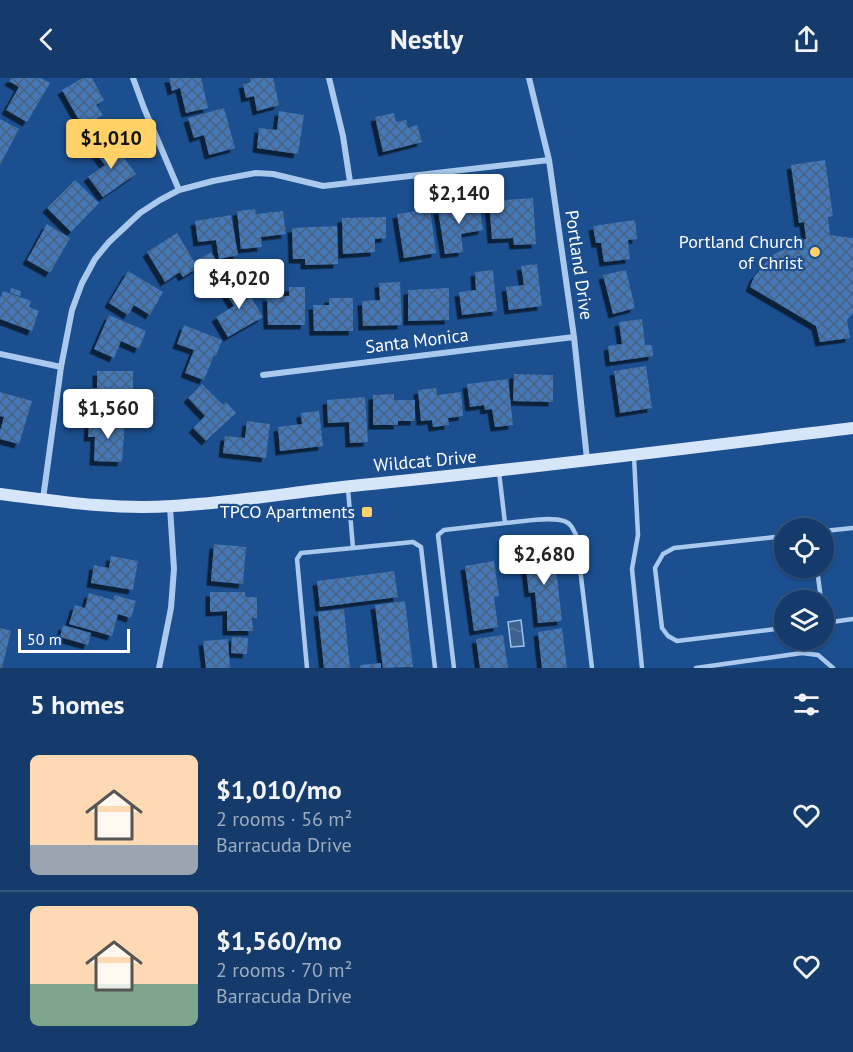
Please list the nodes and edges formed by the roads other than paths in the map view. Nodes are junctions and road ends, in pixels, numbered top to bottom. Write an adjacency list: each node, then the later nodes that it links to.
1 (133, 78): 6 (street)
2 (329, 78): 5 (street)
3 (529, 78): 4 (street, Portland Drive)
4 (549, 160): 5 (street); 7 (street, Portland Drive)
5 (350, 182): 6 (street)
6 (179, 190): 9 (street)
7 (574, 337): 10 (street, Santa Monica); 13 (street, Portland Drive)
8 (0, 354): 9 (street)
9 (61, 367): 17 (street)
10 (263, 375)
11 (853, 428): 12 (main road, Wildcat Drive)
12 (634, 454): 13 (main road, Wildcat Drive); 32 (lane)
13 (587, 459): 14 (main road, Wildcat Drive)
14 (499, 472): 15 (main road, Wildcat Drive); 19 (lane)
15 (348, 486): 18 (main road, Wildcat Drive); 23 (lane)
16 (0, 494): 17 (main road, Wildcat Drive)
17 (43, 499): 18 (main road, Wildcat Drive)
18 (170, 507): 27 (street)
19 (505, 523): 30 (lane); 31 (lane)
20 (853, 528): 21 (lane)
21 (834, 530)
22 (774, 537): 26 (lane)
23 (353, 548): 28 (lane); 29 (lane)
24 (853, 620): 25 (lane)
25 (834, 622)
26 (774, 629)
27 (159, 668)
28 (307, 668)
29 (435, 668)
30 (454, 668)
31 (592, 668)
32 (642, 668)
33 (696, 668): 34 (lane)
34 (834, 668)

